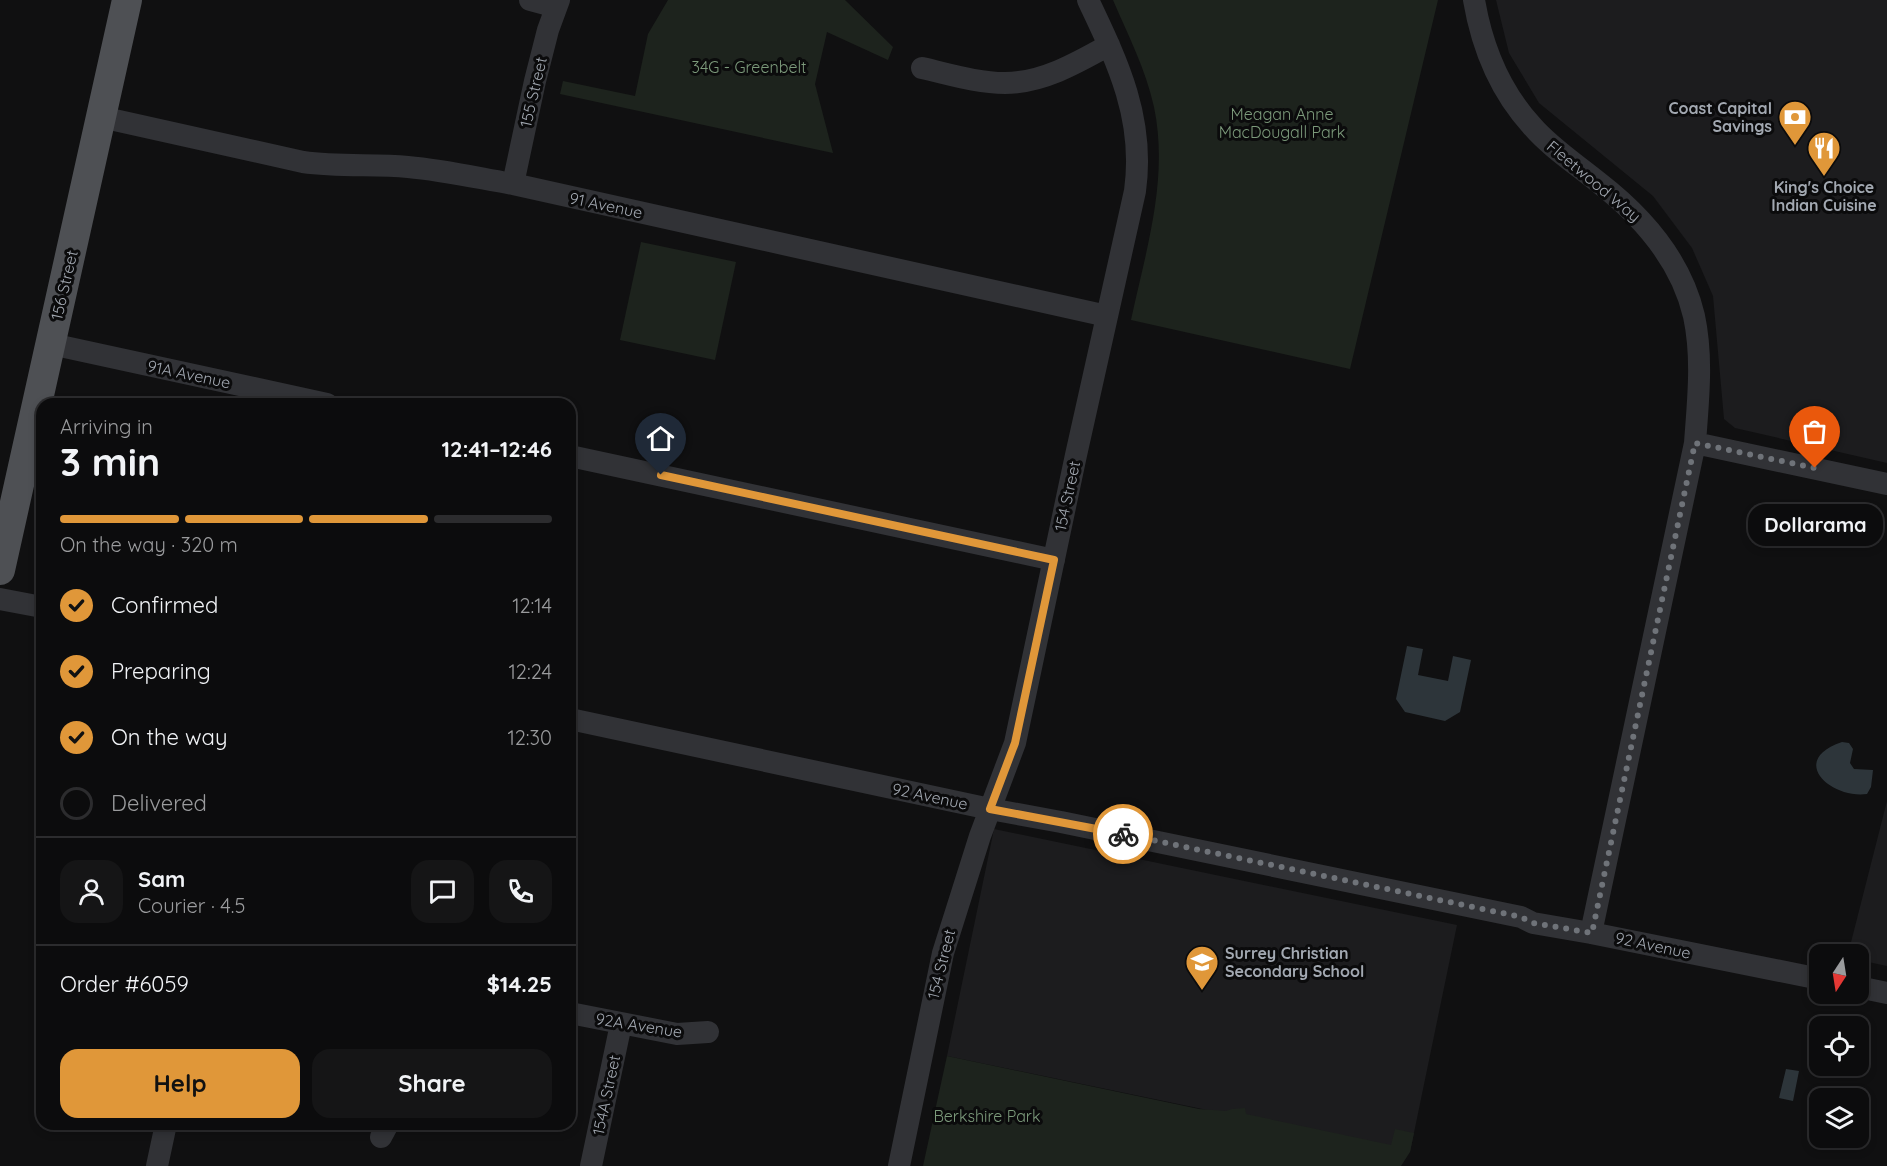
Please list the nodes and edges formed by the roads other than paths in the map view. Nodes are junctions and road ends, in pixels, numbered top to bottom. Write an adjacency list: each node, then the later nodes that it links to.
1 (127, 0): 8 (main road, 156 Street)
2 (530, 0): 5 (street)
3 (1088, 0): 6 (street, 154 Street)
4 (1474, 0): 15 (street, Fleetwood Way)
5 (557, 3): 9 (street, 155 Street)
6 (1109, 45): 7 (street); 10 (street, 154 Street)
7 (922, 68)
8 (101, 117): 9 (street, 91 Avenue); 11 (main road, 156 Street)
9 (513, 184): 10 (street, 91 Avenue)
10 (1107, 316): 18 (street, 154 Street)
11 (51, 344): 12 (main road, 156 Street); 13 (street, 91A Avenue)
12 (39, 398)
13 (299, 398)
14 (36, 410): 19 (main road, 156 Street)
15 (1695, 443): 17 (street); 24 (street, Fleetwood Way)
16 (576, 457): 18 (street)
17 (1887, 484)
18 (1054, 560): 23 (street, 154 Street)
19 (0, 570)
20 (0, 599): 21 (street)
21 (36, 606)
22 (576, 720): 23 (street, 92 Avenue)
23 (990, 809): 24 (street, 92 Avenue); 34 (street, 154 Street)
24 (1592, 933): 25 (street, 92 Avenue)
25 (1809, 978)
26 (1869, 989): 27 (street)
27 (1887, 993)
28 (576, 1014): 29 (street, 92A Avenue)
29 (621, 1024): 30 (street, 92A Avenue); 33 (street, 154A Street)
30 (708, 1032)
31 (165, 1130): 32 (street)
32 (157, 1166)
33 (591, 1166)
34 (899, 1166)

